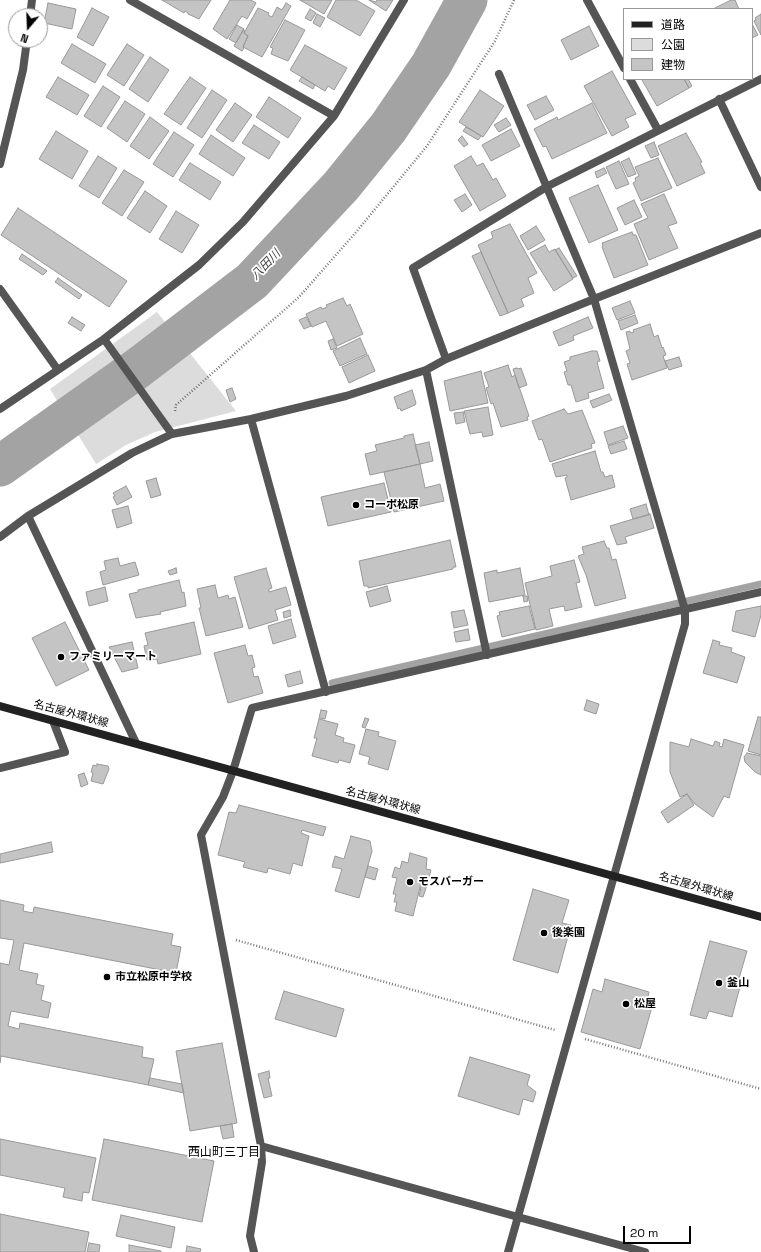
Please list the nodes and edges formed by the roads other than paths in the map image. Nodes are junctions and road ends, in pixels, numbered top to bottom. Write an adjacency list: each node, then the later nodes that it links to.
1 (130, 0): 10 (street)
2 (404, 0): 10 (street)
3 (587, 0): 5 (street)
4 (26, 48): 12 (street)
5 (623, 66)
6 (499, 74): 13 (street)
7 (761, 79): 9 (street)
8 (631, 80): 11 (street)
9 (719, 100): 11 (street); 14 (street)
10 (334, 116): 18 (street)
11 (658, 130): 13 (street)
12 (0, 164)
13 (548, 186): 17 (street); 19 (street)
14 (761, 187)
15 (761, 233): 17 (street)
16 (0, 289): 20 (street)
17 (594, 299): 19 (street); 28 (street)
18 (104, 339): 20 (street); 24 (street)
19 (446, 359): 21 (street)
20 (58, 370): 22 (street)
21 (426, 370): 23 (street); 29 (street)
22 (0, 409)
23 (251, 419): 24 (street); 30 (street)
24 (172, 434): 25 (street)
25 (28, 516): 26 (street); 33 (street)
26 (0, 537)
27 (761, 592): 28 (street)
28 (685, 610): 29 (street); 36 (street)
29 (487, 655): 30 (street)
30 (326, 692): 35 (street)
31 (0, 706): 32 (main road, 名古屋外環状線)
32 (53, 721): 33 (main road, 名古屋外環状線); 34 (street)
33 (136, 743): 35 (main road, 名古屋外環状線)
34 (0, 768)
35 (234, 771): 36 (main road, 名古屋外環状線); 38 (street)
36 (614, 876): 37 (main road, 名古屋外環状線); 39 (street)
37 (761, 917)
38 (261, 1146): 39 (street); 40 (street)
39 (517, 1216): 41 (street); 42 (street)
40 (254, 1252)
41 (508, 1252)
42 (645, 1252)

